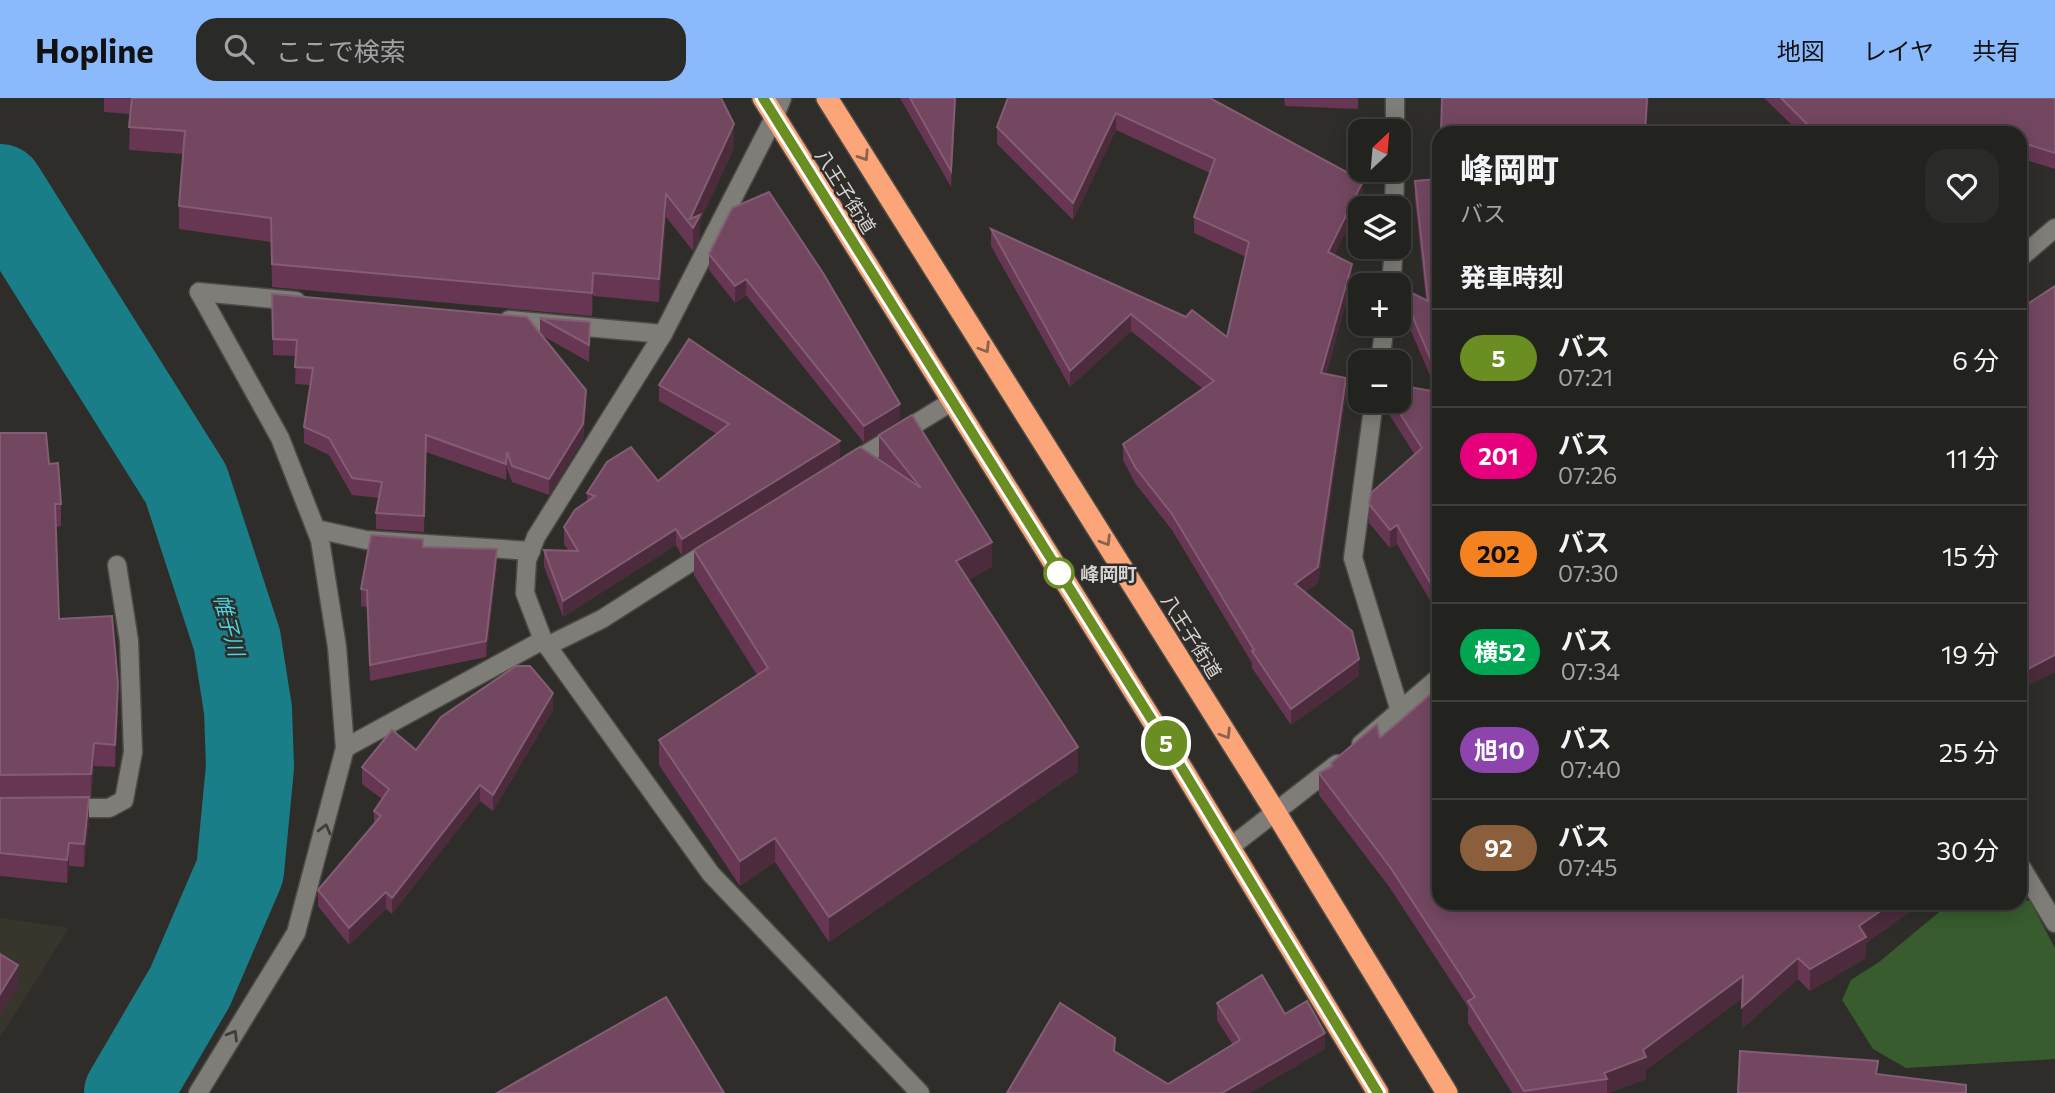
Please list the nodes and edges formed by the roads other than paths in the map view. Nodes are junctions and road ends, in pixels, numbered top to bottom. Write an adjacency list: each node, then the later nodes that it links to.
1 (763, 98): 5 (highway, 八王子街道)
2 (782, 98): 5 (street)
3 (827, 98): 24 (highway, 八王子街道, one-way to 24)
4 (1395, 98): 6 (street)
5 (774, 118): 11 (street); 12 (highway, 八王子街道)
6 (1395, 119)
7 (2055, 228): 8 (street)
8 (2027, 252)
9 (308, 302): 15 (street)
10 (485, 318): 11 (street)
11 (663, 334): 17 (street)
12 (951, 402): 14 (street); 25 (highway, 八王子街道)
13 (1372, 413): 21 (street)
14 (838, 471)
15 (316, 529): 17 (street); 22 (street)
16 (724, 541): 19 (street)
17 (531, 551): 19 (street)
18 (117, 565): 23 (street)
19 (545, 643): 22 (street); 29 (street)
20 (1432, 683): 21 (street)
21 (1400, 711): 24 (street)
22 (345, 748): 28 (street, one-way to 22)
23 (54, 808)
24 (1276, 813): 25 (street); 31 (highway, 八王子街道)
25 (1229, 848): 30 (highway, 八王子街道)
26 (2027, 877): 27 (street)
27 (2055, 923)
28 (198, 1093)
29 (920, 1093)
30 (1378, 1093)
31 (1447, 1093)

